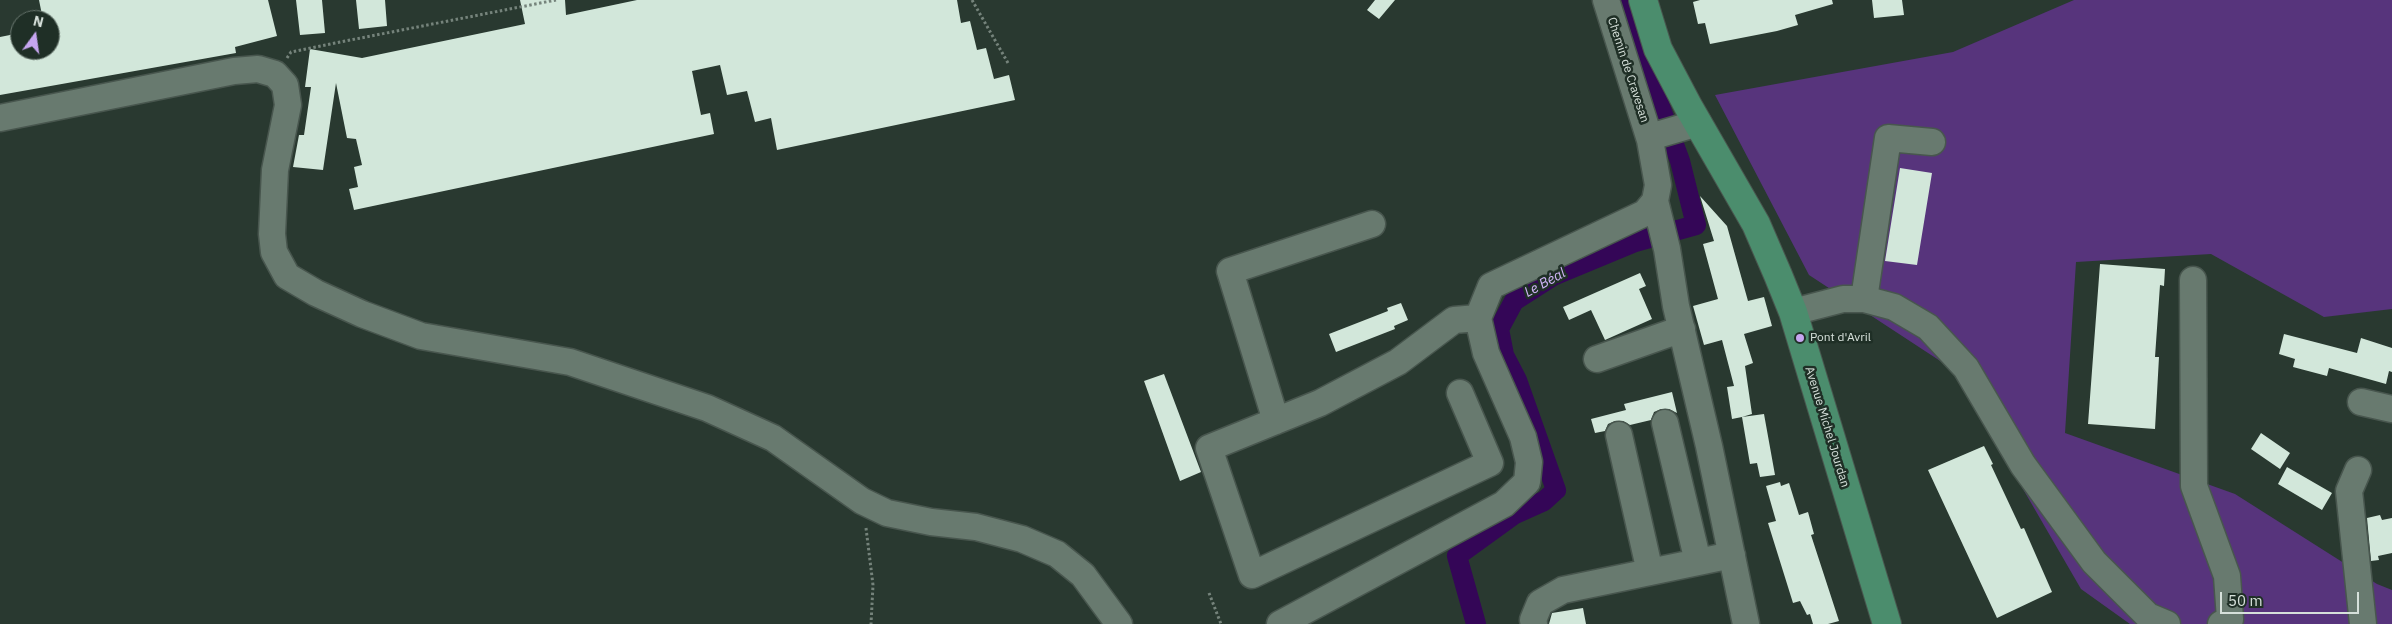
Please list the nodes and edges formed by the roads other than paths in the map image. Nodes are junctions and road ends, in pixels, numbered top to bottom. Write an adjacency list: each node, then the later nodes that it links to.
1 (1606, 0): 4 (street, Chemin de Cravesan)
2 (1643, 0): 4 (main road, Avenue Michel Jourdan)
3 (0, 118): 25 (street)
4 (1671, 132): 6 (street, Chemin de Cravesan); 10 (main road, Avenue Michel Jourdan)
5 (1932, 142): 9 (street)
6 (1657, 213): 11 (street); 12 (street)
7 (1372, 224): 17 (street)
8 (2193, 280): 24 (street)
9 (1864, 298): 10 (street); 30 (street)
10 (1793, 312): 29 (main road, Avenue Michel Jourdan)
11 (1478, 318): 17 (street); 26 (street)
12 (1682, 329): 13 (street); 21 (street)
13 (1597, 359)
14 (1460, 393): 17 (street)
15 (2361, 402): 16 (street)
16 (2392, 410)
17 (1276, 421)
18 (1665, 423): 22 (street)
19 (1619, 435): 23 (street)
20 (2358, 470): 31 (street)
21 (1732, 555): 22 (street); 28 (street)
22 (1698, 562): 23 (street)
23 (1650, 572): 27 (street)
24 (2229, 622)
25 (1118, 624)
26 (1280, 624)
27 (1534, 624)
28 (1746, 624)
29 (1887, 624)
30 (2167, 624)
31 (2363, 624)

